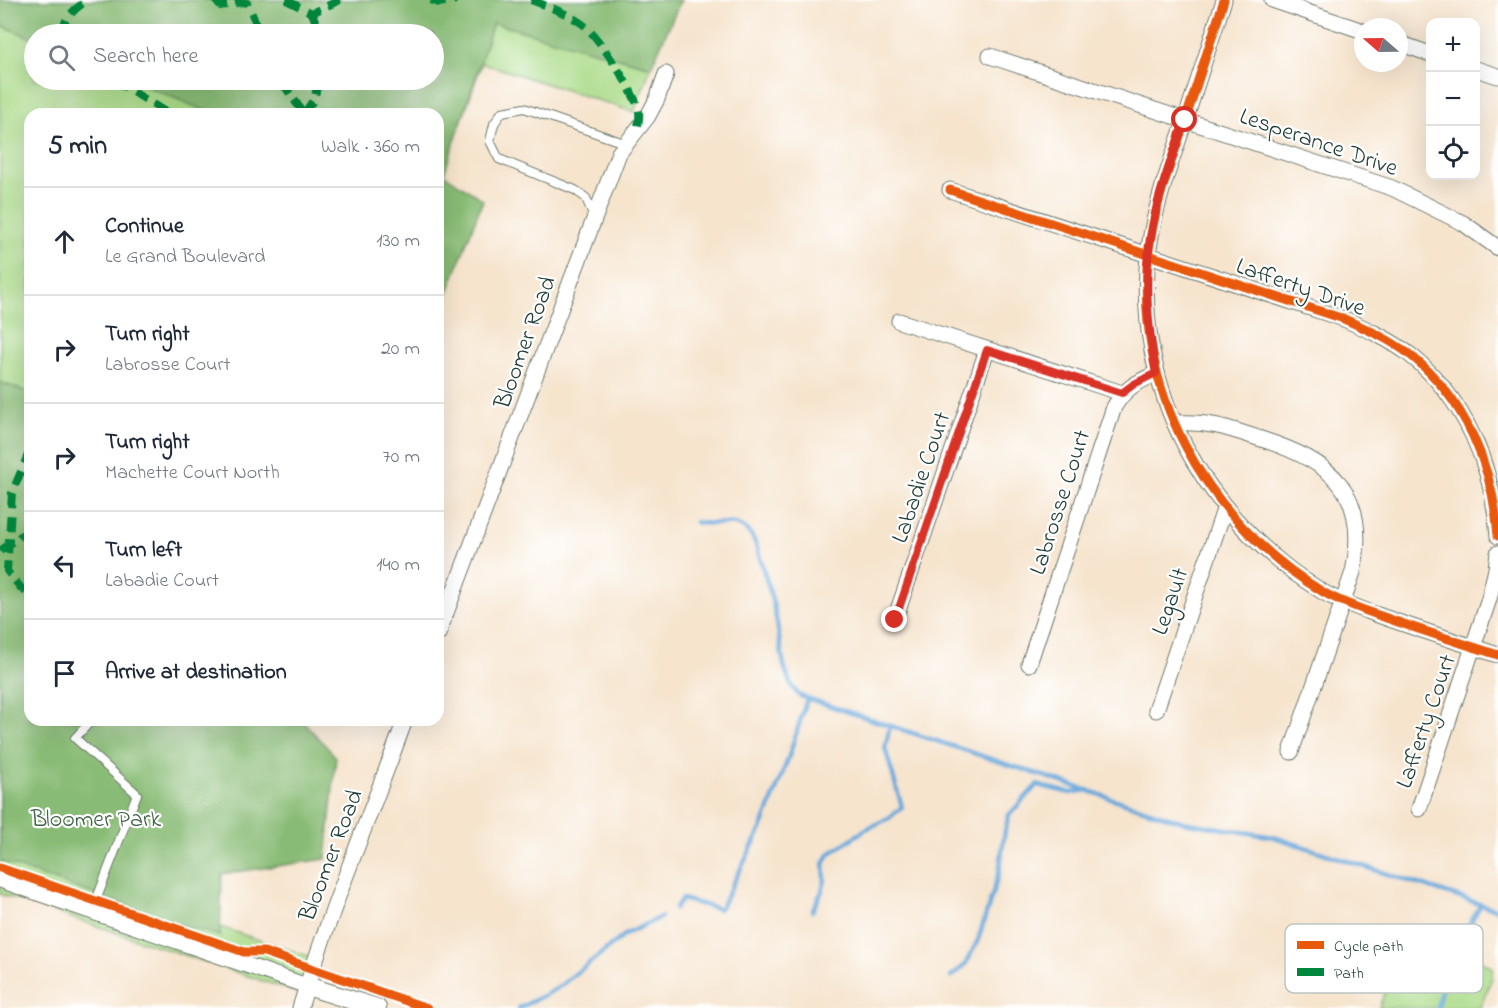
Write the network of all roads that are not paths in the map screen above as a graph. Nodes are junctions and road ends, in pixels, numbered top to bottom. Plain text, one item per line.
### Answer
1 (1224, 0) edge
2 (1272, 0) edge
3 (1354, 28) edge
4 (1408, 46) edge
5 (1426, 52) edge
6 (990, 56) dead end
7 (1480, 70) edge
8 (666, 74) dead end
9 (1498, 76) edge
10 (1185, 120) junction
11 (624, 144) junction
12 (950, 190) dead end
13 (594, 218) junction
14 (1498, 248) edge
15 (1149, 256) junction
16 (899, 321) dead end
17 (987, 350) junction
18 (1156, 373) junction
19 (1122, 393) junction
20 (1175, 423) junction
21 (1225, 507) junction
22 (1498, 536) edge
23 (1498, 553) edge
24 (1342, 600) junction
25 (444, 618) edge
26 (895, 620) dead end
27 (1473, 647) junction
28 (1498, 655) edge
29 (1029, 664) dead end
30 (1156, 710) dead end
31 (86, 726) edge
32 (403, 726) edge
33 (1291, 752) dead end
34 (1419, 809) dead end
35 (0, 880) edge
36 (92, 910) junction
37 (307, 986) junction
38 (300, 1008) edge
39 (377, 1008) edge

1 - 10 street
2 - 3 street
4 - 5 street
6 - 10 street, Lesperance Drive
7 - 9 street
8 - 11 street, Bloomer Road
10 - 14 street, Lesperance Drive
10 - 15 street
11 - 13 street, Bloomer Road
11 - 13 lane
12 - 15 street, Lafferty Drive
13 - 25 street, Bloomer Road
15 - 18 street
15 - 22 street, Lafferty Drive
16 - 17 street
17 - 19 street
17 - 26 street, Labadie Court
18 - 19 street
18 - 20 street
19 - 29 street, Labrosse Court
20 - 21 street
20 - 24 street
21 - 24 street
21 - 30 street, Legault
23 - 27 street
24 - 27 street
24 - 33 street
27 - 28 street
27 - 34 street, Lafferty Court
31 - 36 lane
32 - 37 street, Bloomer Road
35 - 36 street
36 - 37 street
37 - 38 street, Bloomer Road
37 - 39 street

